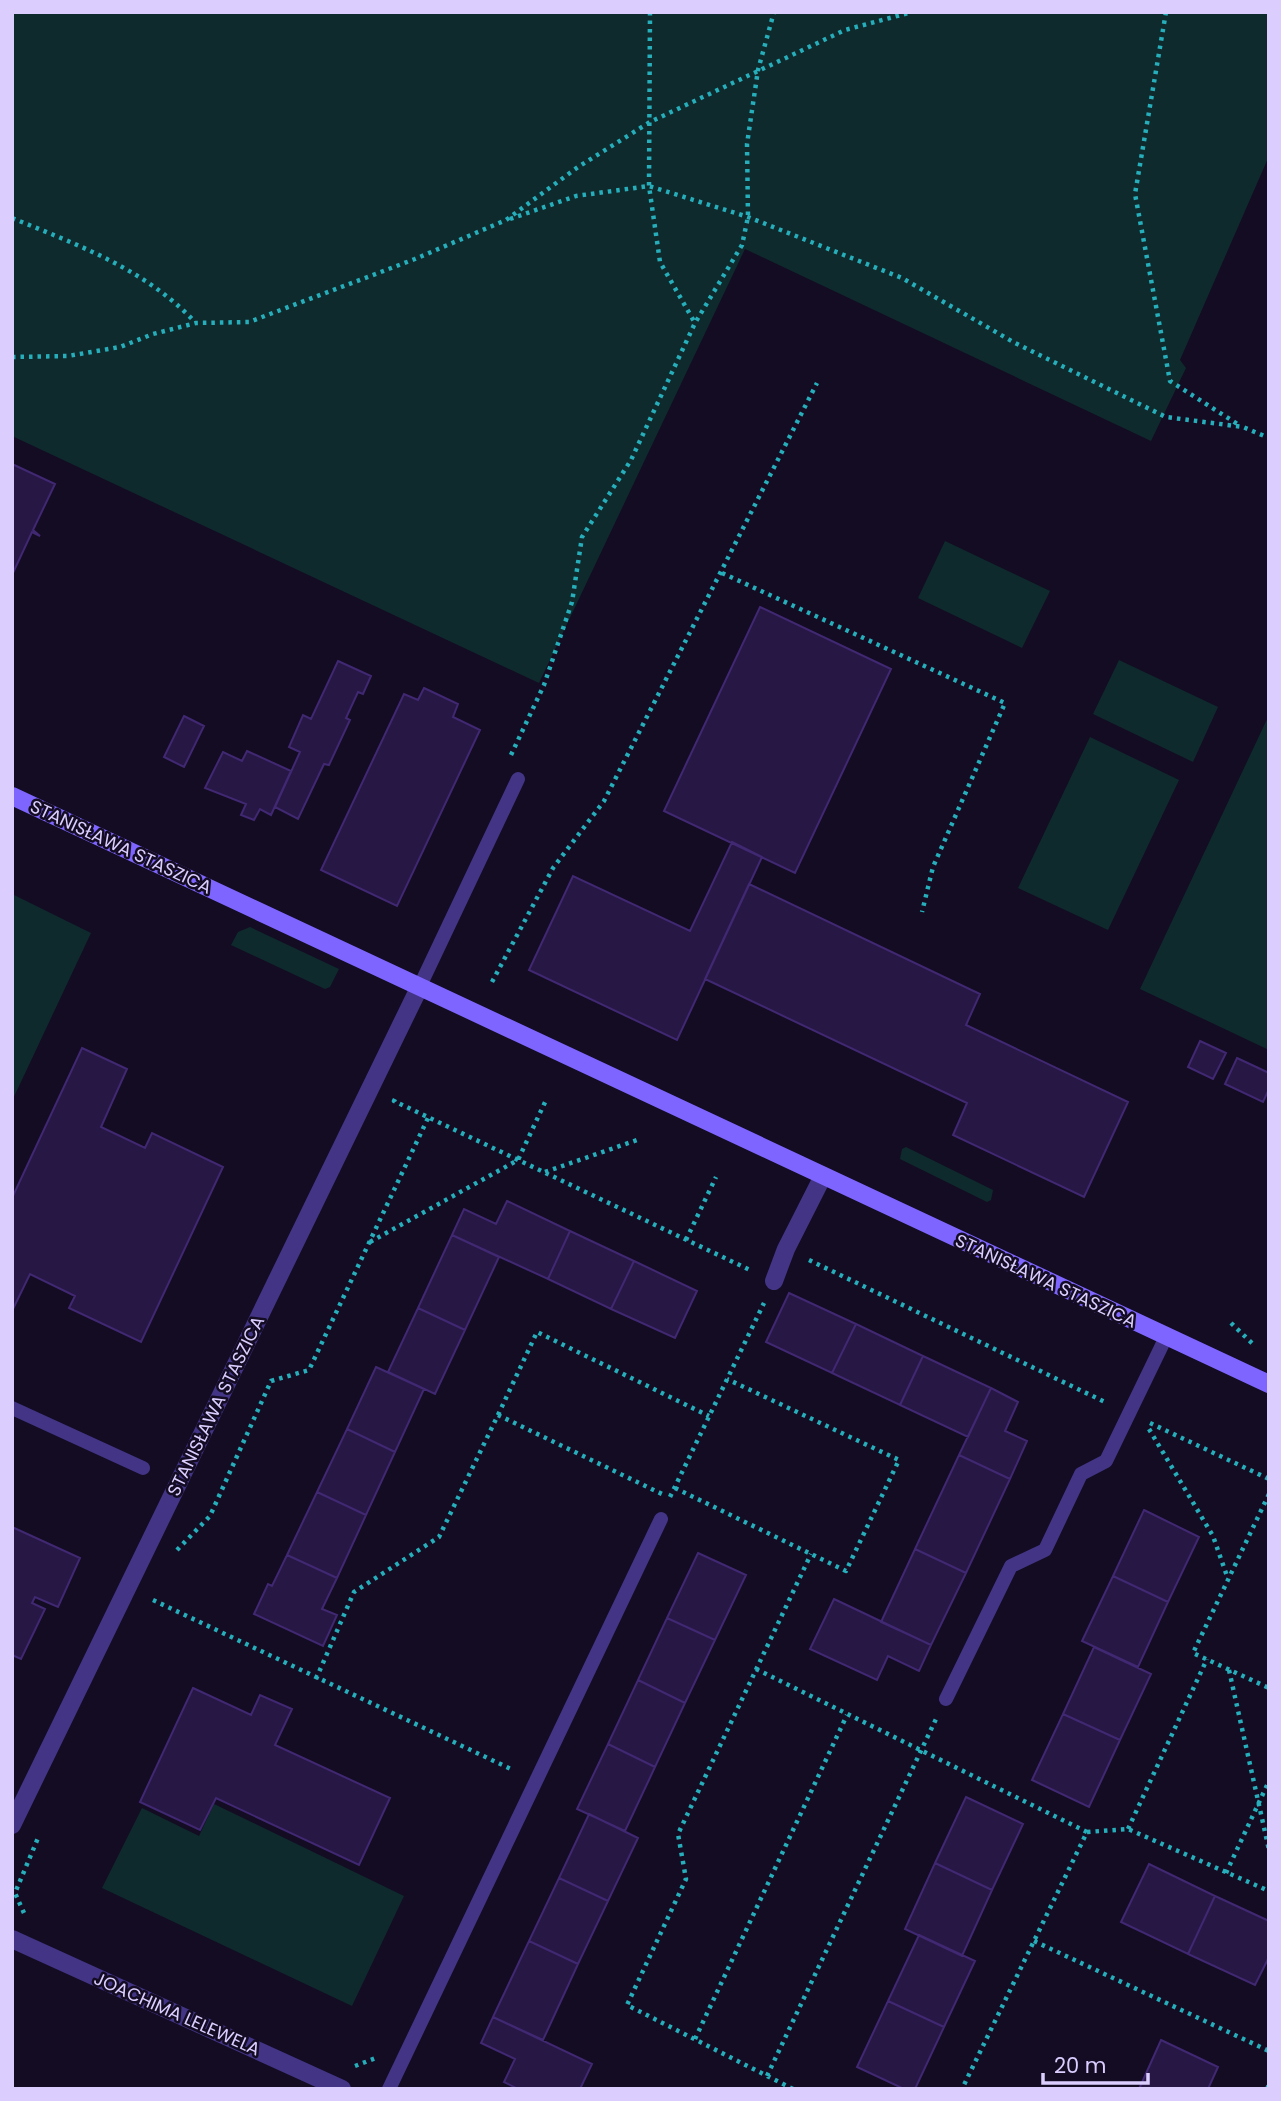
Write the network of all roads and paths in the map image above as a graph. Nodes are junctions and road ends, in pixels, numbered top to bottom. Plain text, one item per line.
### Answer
1 (650, 12) edge
2 (774, 12) edge
3 (912, 12) edge
4 (1166, 12) edge
5 (758, 70) junction
6 (650, 122) junction
7 (649, 186) junction
8 (748, 217) junction
9 (12, 218) edge
10 (506, 220) junction
11 (196, 323) junction
12 (695, 323) junction
13 (12, 357) edge
14 (817, 383) dead end
15 (1243, 427) junction
16 (1269, 438) edge
17 (722, 573) junction
18 (515, 785) joint
19 (12, 796) edge
20 (922, 912) dead end
21 (492, 982) dead end
22 (419, 988) junction
23 (547, 1098) dead end
24 (394, 1101) dead end
25 (428, 1118) junction
26 (637, 1140) dead end
27 (517, 1160) junction
28 (544, 1172) junction
29 (823, 1176) junction
30 (716, 1177) dead end
31 (686, 1240) junction
32 (369, 1242) junction
33 (786, 1249) junction
34 (774, 1281) junction
35 (1231, 1323) dead end
36 (1166, 1337) junction
37 (1260, 1350) dead end
38 (727, 1379) junction
39 (1269, 1384) edge
40 (12, 1408) edge
41 (1129, 1413) junction
42 (498, 1415) junction
43 (709, 1416) junction
44 (142, 1468) dead end
45 (1269, 1479) edge
46 (675, 1488) junction
47 (1269, 1494) edge
48 (670, 1498) junction
49 (677, 1501) dead end
50 (661, 1519) dead end
51 (176, 1552) dead end
52 (810, 1554) junction
53 (1228, 1580) junction
54 (159, 1588) dead end
55 (153, 1600) junction
56 (147, 1612) dead end
57 (1207, 1660) junction
58 (756, 1670) junction
59 (1229, 1670) junction
60 (316, 1679) junction
61 (1269, 1688) edge
62 (946, 1699) joint
63 (847, 1715) junction
64 (921, 1751) junction
65 (1269, 1781) edge
66 (508, 1783) dead end
67 (1258, 1804) junction
68 (12, 1825) edge
69 (1128, 1829) junction
70 (1087, 1832) junction
71 (40, 1834) dead end
72 (1269, 1850) edge
73 (1226, 1873) junction
74 (1269, 1891) edge
75 (30, 1920) dead end
76 (12, 1939) edge
77 (1034, 1941) junction
78 (695, 2039) junction
79 (1269, 2051) edge
80 (378, 2055) dead end
81 (350, 2067) dead end
82 (767, 2076) junction
83 (342, 2089) edge
84 (389, 2089) edge
85 (793, 2089) edge
86 (962, 2089) edge

1 - 6 path
2 - 5 path
3 - 5 path
4 - 15 path
5 - 6 path
5 - 8 path
6 - 7 path
6 - 10 path
7 - 8 path
7 - 10 path
7 - 12 path
8 - 12 path
8 - 15 path
9 - 11 path
10 - 11 path
11 - 13 path
12 - 18 path
14 - 17 path
15 - 16 path
17 - 20 path
17 - 21 path
18 - 22 lane
19 - 22 street, STANISŁAWA STASZICA
22 - 29 street, STANISŁAWA STASZICA
22 - 68 street, STANISŁAWA STASZICA
23 - 27 path
24 - 25 path
25 - 27 path
25 - 32 path
26 - 28 path
27 - 28 path
27 - 32 path
28 - 31 path
29 - 33 street
29 - 36 street, STANISŁAWA STASZICA
30 - 31 path
31 - 34 path
32 - 51 path
33 - 34 street
33 - 41 path
34 - 38 path
35 - 37 path
36 - 39 street, STANISŁAWA STASZICA
36 - 41 lane
38 - 43 path
38 - 52 path
40 - 44 lane
41 - 62 lane
42 - 43 path
42 - 48 path
42 - 60 path
43 - 46 path
45 - 53 path
46 - 48 path
46 - 52 path
47 - 53 path
48 - 49 path
50 - 84 lane
52 - 58 path
53 - 57 path
54 - 55 path
55 - 56 path
55 - 60 path
57 - 59 path
57 - 69 path
58 - 63 path
58 - 78 path
59 - 61 path
59 - 67 path
60 - 66 path
62 - 64 path
63 - 64 path
63 - 78 path
64 - 70 path
64 - 82 path
65 - 67 path
67 - 72 path
67 - 73 path
69 - 70 path
69 - 73 path
70 - 77 path
71 - 75 path
73 - 74 path
76 - 83 street, JOACHIMA LELEWELA
77 - 79 path
77 - 86 path
78 - 82 path
80 - 81 path
82 - 85 path

